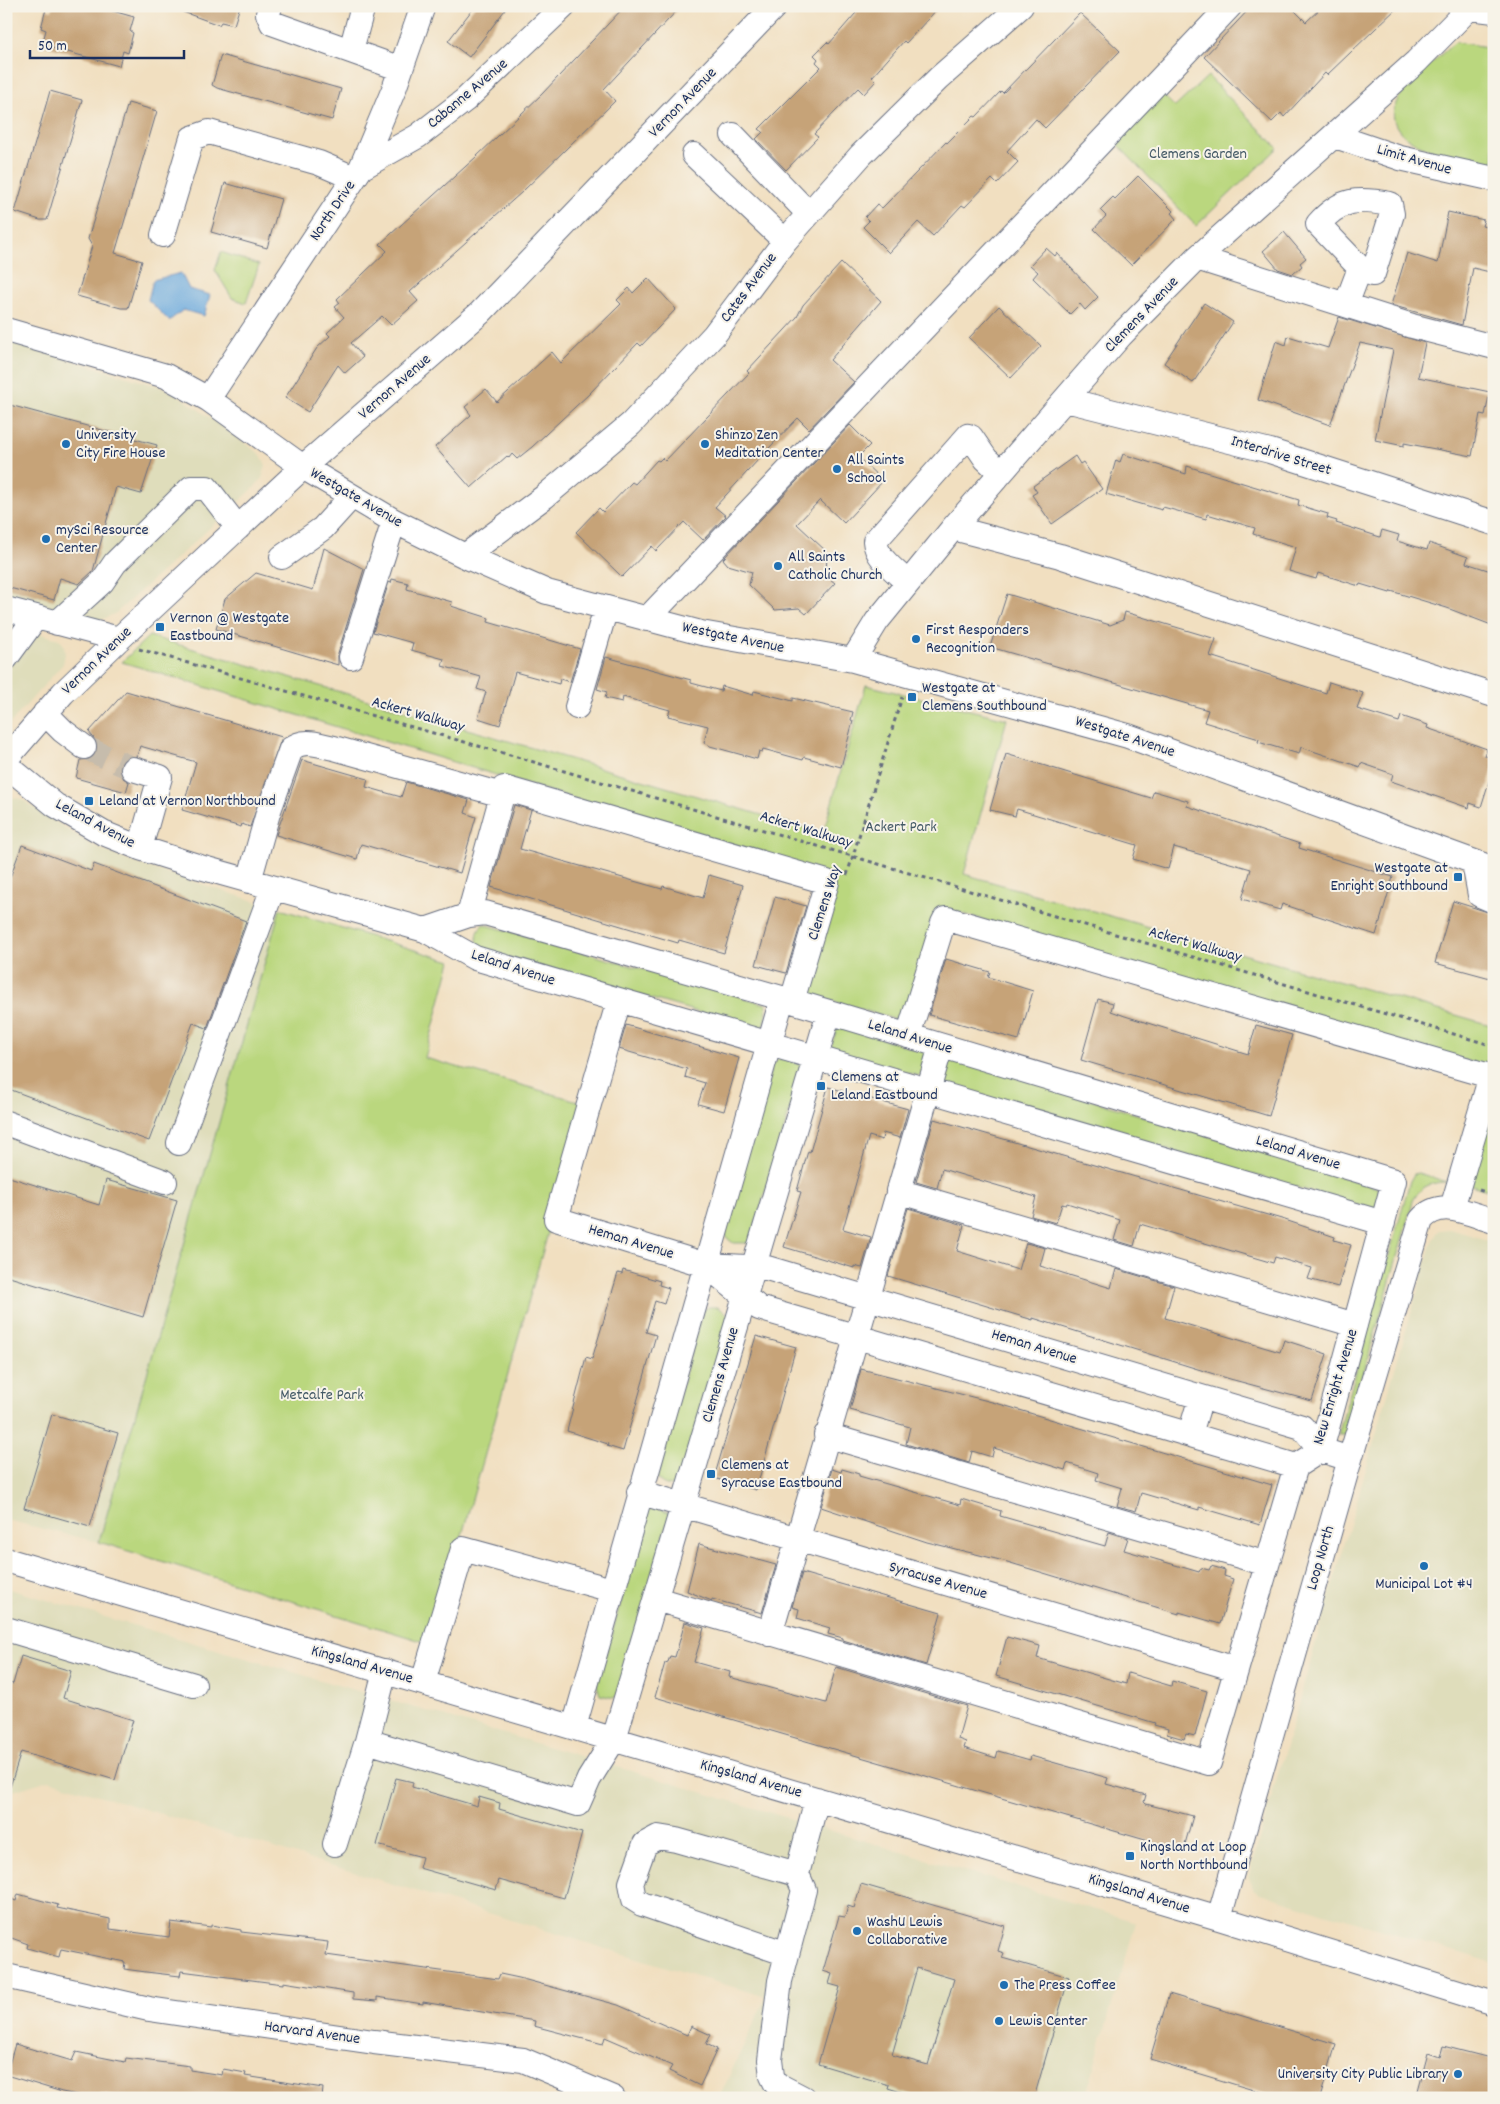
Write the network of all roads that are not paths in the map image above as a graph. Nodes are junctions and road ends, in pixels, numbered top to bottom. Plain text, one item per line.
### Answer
1 (270, 6) edge
2 (363, 6) edge
3 (423, 6) edge
4 (564, 6) edge
5 (775, 6) edge
6 (1021, 6) edge
7 (1230, 6) edge
8 (1471, 7) edge
9 (1494, 12) edge
10 (351, 50) junction
11 (401, 69) junction
12 (733, 135) dead end
13 (1335, 136) junction
14 (694, 155) dead end
15 (358, 173) junction
16 (1494, 179) edge
17 (809, 214) junction
18 (163, 235) dead end
19 (786, 241) junction
20 (1197, 258) junction
21 (1360, 268) dead end
22 (1346, 305) junction
23 (6, 330) edge
24 (1494, 347) edge
25 (208, 399) junction
26 (1066, 400) junction
27 (303, 468) junction
28 (1001, 473) junction
29 (352, 496) junction
30 (394, 520) junction
31 (1494, 522) edge
32 (238, 528) junction
33 (953, 528) junction
34 (465, 556) junction
35 (282, 557) dead end
36 (908, 582) junction
37 (606, 608) junction
38 (6, 609) edge
39 (647, 619) junction
40 (47, 620) junction
41 (129, 644) junction
42 (351, 657) dead end
43 (6, 658) edge
44 (853, 660) junction
45 (1494, 695) edge
46 (577, 707) dead end
47 (45, 713) junction
48 (84, 747) tunnel mouth
49 (6, 759) edge
50 (6, 765) edge
51 (133, 768) tunnel mouth
52 (502, 795) junction
53 (140, 848) junction
54 (1484, 866) edge
55 (249, 881) junction
56 (273, 888) junction
57 (1494, 901) edge
58 (469, 915) junction
59 (425, 930) junction
60 (619, 1000) junction
61 (787, 1000) junction
62 (829, 1012) junction
63 (908, 1036) junction
64 (769, 1043) junction
65 (941, 1046) junction
66 (815, 1057) junction
67 (927, 1090) junction
68 (6, 1123) edge
69 (180, 1143) dead end
70 (1394, 1181) joint
71 (165, 1182) dead end
72 (898, 1191) junction
73 (1445, 1208) junction
74 (1494, 1221) edge
75 (1383, 1223) junction
76 (706, 1264) junction
77 (752, 1267) junction
78 (744, 1296) junction
79 (866, 1298) junction
80 (1355, 1325) junction
81 (855, 1336) junction
82 (1201, 1397) junction
83 (1190, 1434) junction
84 (826, 1435) junction
85 (1321, 1450) junction
86 (1350, 1459) junction
87 (1296, 1466) junction
88 (639, 1492) junction
89 (684, 1505) junction
90 (796, 1539) junction
91 (6, 1560) edge
92 (1267, 1564) junction
93 (612, 1590) junction
94 (656, 1600) junction
95 (6, 1629) edge
96 (770, 1634) junction
97 (1236, 1669) junction
98 (385, 1671) junction
99 (423, 1682) junction
100 (194, 1685) dead end
101 (574, 1726) junction
102 (614, 1739) junction
103 (367, 1741) junction
104 (817, 1799) junction
105 (335, 1844) dead end
106 (797, 1874) junction
107 (1219, 1918) junction
108 (787, 1954) junction
109 (6, 1976) edge
110 (1494, 2003) edge
111 (613, 2098) edge
112 (803, 2098) edge

1 - 10 street
2 - 10 street
3 - 11 street, North Drive
4 - 15 street, Cabanne Avenue
5 - 27 street, Vernon Avenue
6 - 17 street, Cates Avenue
7 - 39 street
8 - 9 street
8 - 13 street, Clemens Avenue
10 - 11 street
11 - 15 street, North Drive
12 - 17 street
13 - 16 street, Limit Avenue
13 - 20 street, Clemens Avenue
14 - 19 street
15 - 18 street
15 - 25 street, North Drive
17 - 19 street, Cates Avenue
19 - 34 street, Cates Avenue
20 - 22 street
20 - 26 street, Clemens Avenue
21 - 22 street
22 - 24 street
23 - 25 street, Westgate Avenue
25 - 27 street, Westgate Avenue
26 - 28 street, Clemens Avenue
26 - 31 street, Interdrive Street
27 - 29 street, Westgate Avenue
27 - 32 street, Vernon Avenue
28 - 33 street, Clemens Avenue
28 - 36 street
29 - 30 street, Westgate Avenue
29 - 35 street
30 - 34 street, Westgate Avenue
30 - 42 street
32 - 40 street
32 - 41 street, Vernon Avenue
33 - 36 street, Clemens Avenue
33 - 45 street
34 - 37 street, Westgate Avenue
36 - 44 street, Clemens Avenue
37 - 39 street, Westgate Avenue
37 - 46 street
38 - 40 street
39 - 44 street, Westgate Avenue
40 - 41 street
40 - 43 street
41 - 47 street, Vernon Avenue
44 - 54 street, Westgate Avenue
47 - 48 street
47 - 49 street, Vernon Avenue
50 - 53 street, Leland Avenue
51 - 53 street
52 - 55 street
52 - 58 street
52 - 61 street
53 - 55 street, Leland Avenue
54 - 57 street
55 - 56 street, Leland Avenue
56 - 59 street, Leland Avenue
56 - 69 street
58 - 59 street, Leland Avenue
58 - 61 street, Leland Avenue
59 - 60 street, Leland Avenue
60 - 64 street, Leland Avenue
60 - 76 street, Heman Avenue
61 - 62 street, Leland Avenue
61 - 64 street
62 - 63 street, Leland Avenue
62 - 66 street, Clemens Avenue
63 - 65 street, Leland Avenue
63 - 73 street
64 - 66 street, Leland Avenue
64 - 76 street
65 - 67 street
65 - 70 street, Leland Avenue
66 - 67 street, Leland Avenue
66 - 77 street, Clemens Avenue
67 - 72 street
67 - 75 street, Leland Avenue
68 - 71 street
70 - 75 street, New Enright Avenue
72 - 79 street
72 - 80 street
73 - 74 street
73 - 86 street, Loop North
75 - 80 street, New Enright Avenue
76 - 77 street, Heman Avenue
76 - 78 street, Heman Avenue
76 - 88 street
77 - 78 street, Clemens Avenue
77 - 79 street, Heman Avenue
78 - 81 street, Heman Avenue
78 - 89 street, Clemens Avenue
79 - 81 street
79 - 82 street, Heman Avenue
80 - 85 street, New Enright Avenue
81 - 83 street, Heman Avenue
81 - 84 street
82 - 83 street
82 - 85 street, Heman Avenue
83 - 87 street, Heman Avenue
84 - 90 street
84 - 92 street
85 - 86 street
85 - 87 street, New Enright Avenue
86 - 107 street, Loop North
87 - 92 street
88 - 89 street, Syracuse Avenue
88 - 93 street
89 - 90 street, Syracuse Avenue
89 - 94 street, Clemens Avenue
90 - 96 street
90 - 97 street, Syracuse Avenue
91 - 98 street, Kingsland Avenue
92 - 97 street
93 - 99 street
93 - 101 street
94 - 96 street
94 - 102 street, Clemens Avenue
95 - 100 street
96 - 97 street
98 - 99 street, Kingsland Avenue
98 - 103 street
99 - 101 street, Kingsland Avenue
101 - 102 street, Kingsland Avenue
102 - 103 street, Clemens Avenue
102 - 104 street, Kingsland Avenue
103 - 105 street
104 - 106 street
104 - 107 street, Kingsland Avenue
106 - 108 street
106 - 108 street
107 - 110 street, Kingsland Avenue
108 - 112 street
109 - 111 street, Harvard Avenue

